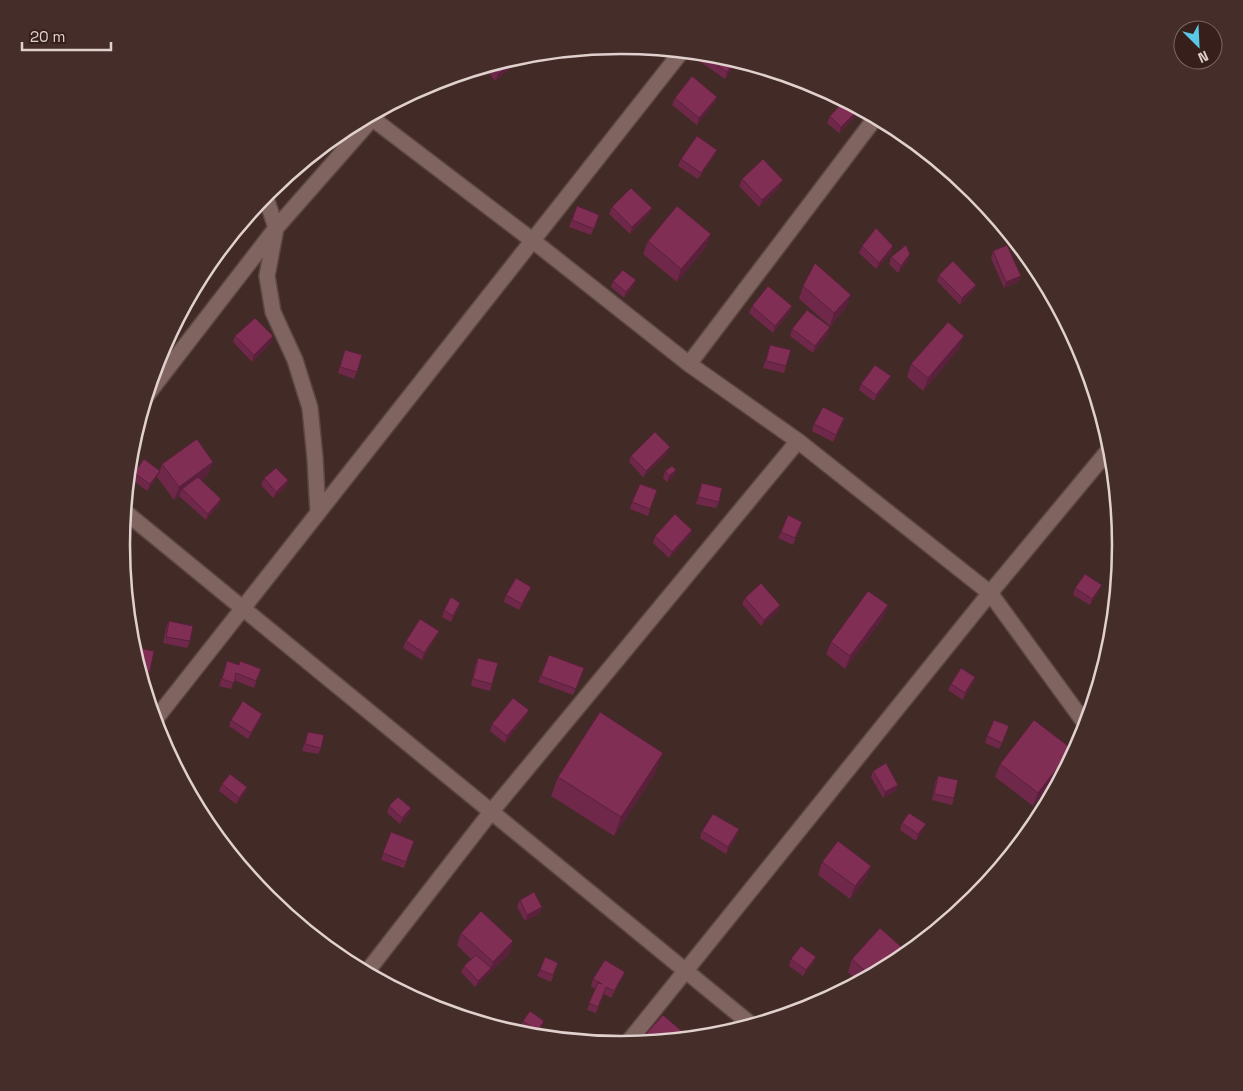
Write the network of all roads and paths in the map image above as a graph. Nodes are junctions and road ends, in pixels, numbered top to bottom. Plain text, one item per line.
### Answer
1 (677, 57) edge
2 (378, 119) edge
3 (872, 123) edge
4 (361, 129) edge
5 (268, 204) edge
6 (276, 228) junction
7 (532, 240) junction
8 (689, 364) junction
9 (159, 380) edge
10 (798, 441) junction
11 (1105, 455) edge
12 (318, 513) junction
13 (131, 517) edge
14 (990, 593) junction
15 (244, 608) junction
16 (160, 714) edge
17 (1082, 719) edge
18 (491, 812) junction
19 (371, 968) edge
20 (686, 970) junction
21 (747, 1021) edge
22 (632, 1037) edge

1 - 7 street
2 - 7 street
3 - 8 street
4 - 6 street
5 - 6 street
6 - 9 street
6 - 12 street
7 - 8 street
7 - 12 street
8 - 10 street
10 - 14 street
10 - 18 street
11 - 14 street
12 - 15 street
13 - 15 street
14 - 17 street
14 - 20 street
15 - 16 street
15 - 18 street
18 - 19 street
18 - 20 street
20 - 21 street
20 - 22 street

